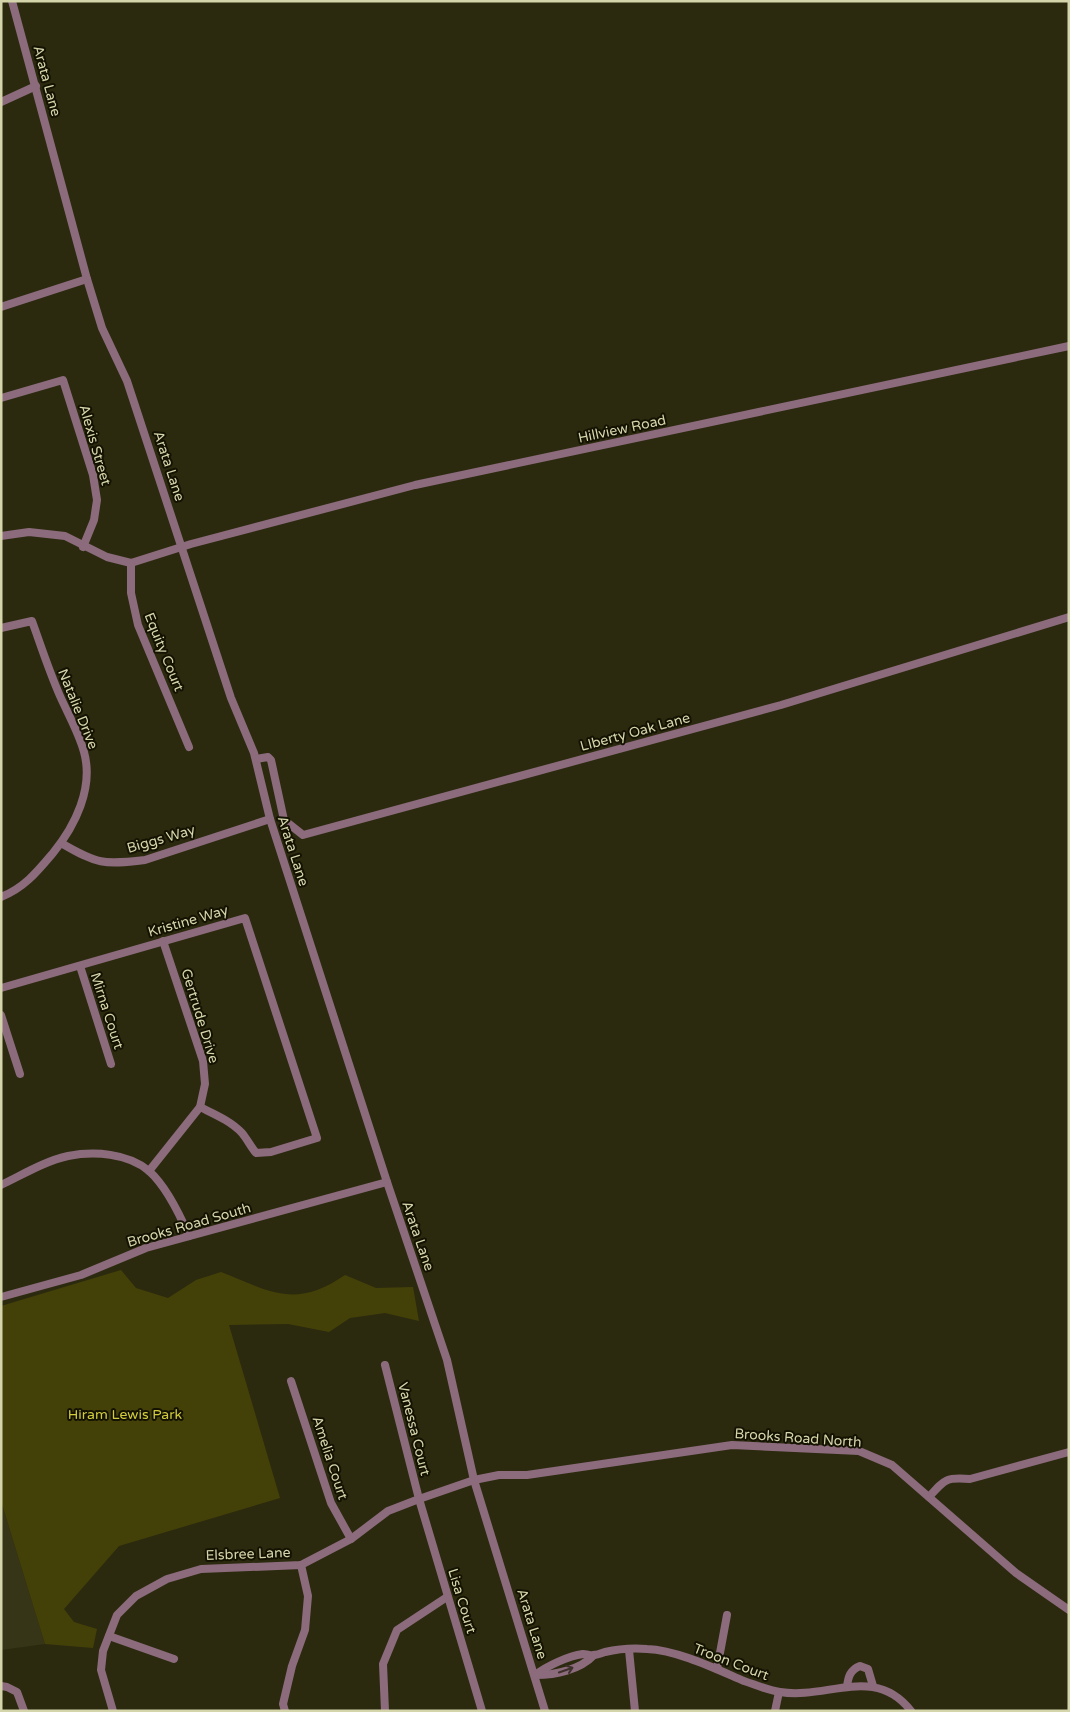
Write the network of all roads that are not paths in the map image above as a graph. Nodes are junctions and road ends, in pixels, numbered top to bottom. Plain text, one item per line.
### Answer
1 (12, 1) edge
2 (36, 86) junction
3 (1, 102) edge
4 (87, 279) junction
5 (2, 305) edge
6 (1069, 346) edge
7 (1, 398) edge
8 (1, 536) edge
9 (83, 547) junction
10 (182, 547) junction
11 (131, 563) junction
12 (1069, 617) edge
13 (1, 628) edge
14 (189, 747) dead end
15 (256, 759) junction
16 (270, 819) junction
17 (61, 843) junction
18 (1, 896) edge
19 (164, 941) junction
20 (80, 966) junction
21 (1, 988) edge
22 (1, 1015) edge
23 (111, 1064) dead end
24 (20, 1074) dead end
25 (200, 1107) junction
26 (149, 1171) junction
27 (387, 1182) junction
28 (1, 1185) edge
29 (189, 1236) junction
30 (1, 1297) edge
31 (385, 1366) dead end
32 (291, 1381) dead end
33 (1069, 1452) edge
34 (474, 1480) junction
35 (929, 1497) junction
36 (418, 1498) junction
37 (351, 1539) junction
38 (301, 1565) junction
39 (447, 1597) junction
40 (1069, 1610) edge
41 (727, 1615) dead end
42 (109, 1636) junction
43 (629, 1650) junction
44 (174, 1659) dead end
45 (717, 1669) junction
46 (535, 1675) junction
47 (1, 1686) edge
48 (873, 1686) junction
49 (847, 1687) junction
50 (779, 1692) junction
51 (24, 1711) edge
52 (113, 1711) edge
53 (285, 1711) edge
54 (385, 1711) edge
55 (482, 1711) edge
56 (545, 1711) edge
57 (635, 1711) edge
58 (775, 1711) edge
59 (911, 1711) edge

1 - 2 street, Arata Lane
2 - 3 street
2 - 4 street, Arata Lane
4 - 5 street
4 - 10 street, Arata Lane
6 - 10 street, Hillview Road
7 - 9 street, Alexis Street
8 - 9 street
9 - 11 street
10 - 11 street, Hillview Road
10 - 15 street, Arata Lane
11 - 14 street, Equity Court
12 - 15 street, LIberty Oak Lane
13 - 17 street, Natalie Drive
15 - 16 street, Arata Lane
16 - 17 street, Biggs Way
16 - 27 street, Arata Lane
17 - 18 street, Natalie Drive
19 - 20 street, Kristine Way
19 - 25 street, Gertrude Drive
19 - 25 street, Kristine Way
20 - 21 street, Kristine Way
20 - 23 street, Mirna Court
22 - 24 street
25 - 26 street, Gertrude Drive
26 - 28 street
26 - 29 street
27 - 29 street, Brooks Road South
27 - 34 street, Arata Lane
29 - 30 street, Brooks Road South
31 - 36 street, Vanessa Court
32 - 37 street, Amelia Court
33 - 35 street
34 - 35 street, Brooks Road North
34 - 36 street, Elsbree Lane
34 - 46 street, Arata Lane
35 - 40 street, Brooks Road North
36 - 37 street, Elsbree Lane
36 - 39 street, Lisa Court
37 - 38 street, Elsbree Lane
38 - 42 street, Elsbree Lane
38 - 53 street
39 - 54 street
39 - 55 street, Lisa Court
41 - 45 street
42 - 44 street
42 - 52 street, Elsbree Lane
43 - 45 street, Troon Court
43 - 46 street, Troon Court
43 - 57 street
45 - 50 street, Troon Court
46 - 56 street, Arata Lane
47 - 51 street
48 - 49 street, Troon Court
48 - 49 street
48 - 59 street, Troon Court
49 - 50 street, Troon Court
50 - 58 street

